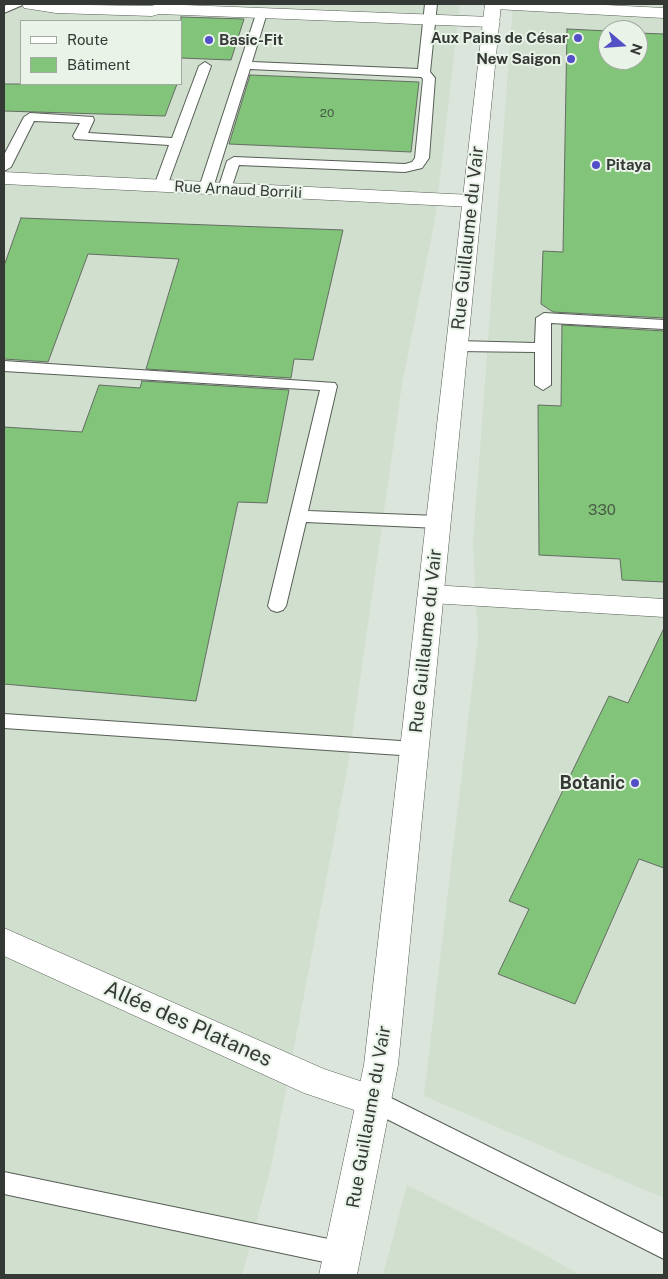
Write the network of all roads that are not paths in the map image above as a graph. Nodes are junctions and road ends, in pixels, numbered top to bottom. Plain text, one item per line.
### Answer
1 (19, 4) edge
2 (30, 4) edge
3 (159, 6) edge
4 (4, 10) edge
5 (493, 10) edge
6 (430, 12) edge
7 (261, 13) junction
8 (664, 13) edge
9 (246, 65) junction
10 (205, 66) dead end
11 (424, 73) junction
12 (178, 142) junction
13 (4, 167) edge
14 (4, 178) edge
15 (161, 186) junction
16 (216, 189) junction
17 (472, 201) junction
18 (664, 326) edge
19 (457, 346) junction
20 (543, 348) junction
21 (4, 366) edge
22 (543, 385) dead end
23 (298, 516) junction
24 (438, 522) junction
25 (431, 594) junction
26 (277, 606) dead end
27 (664, 608) edge
28 (4, 721) edge
29 (415, 749) junction
30 (4, 941) edge
31 (375, 1101) junction
32 (4, 1183) edge
33 (664, 1247) edge
34 (341, 1265) edge

1 - 4 lane
2 - 3 street
3 - 7 street
5 - 6 street
5 - 8 street
5 - 17 street, Rue Guillaume du Vair
6 - 7 street
6 - 11 lane
7 - 9 lane
9 - 11 lane
9 - 16 lane
10 - 12 lane
11 - 16 lane
12 - 13 lane
12 - 15 lane
14 - 15 street, Rue Arnaud Borrili
15 - 16 street, Rue Arnaud Borrili
16 - 17 street, Rue Arnaud Borrili
17 - 19 street, Rue Guillaume du Vair
18 - 20 lane
19 - 20 lane
19 - 24 street, Rue Guillaume du Vair
20 - 22 lane
21 - 23 lane
23 - 24 lane
23 - 26 lane
24 - 25 street, Rue Guillaume du Vair
25 - 27 street
25 - 29 street, Rue Guillaume du Vair
28 - 29 lane
29 - 31 street, Rue Guillaume du Vair
30 - 31 street, Allée des Platanes
31 - 33 lane
31 - 34 street, Rue Guillaume du Vair
32 - 34 lane

